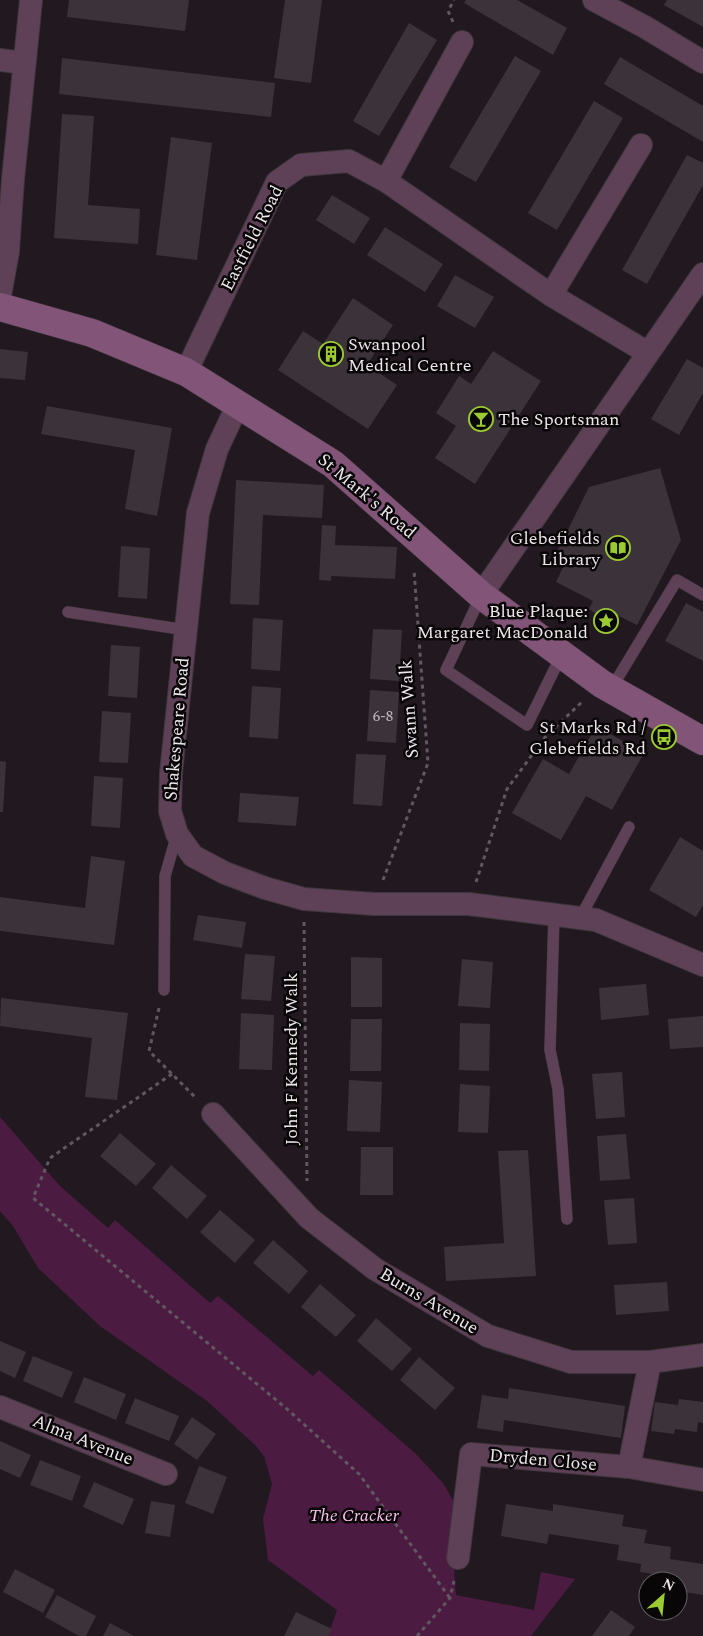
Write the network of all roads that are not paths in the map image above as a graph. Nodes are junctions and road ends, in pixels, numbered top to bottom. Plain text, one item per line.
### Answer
1 (31, 0) edge
2 (594, 0) edge
3 (462, 42) dead end
4 (0, 60) edge
5 (703, 62) edge
6 (24, 63) junction
7 (642, 145) dead end
8 (6, 178) edge
9 (386, 181) junction
10 (702, 279) edge
11 (552, 294) junction
12 (0, 296) edge
13 (0, 307) edge
14 (648, 353) junction
15 (186, 372) junction
16 (238, 404) junction
17 (481, 595) junction
18 (703, 595) edge
19 (68, 612) dead end
20 (186, 630) junction
21 (562, 654) junction
22 (607, 686) junction
23 (703, 741) edge
24 (629, 827) dead end
25 (178, 834) junction
26 (554, 915) junction
27 (580, 918) junction
28 (703, 965) edge
29 (164, 990) road end
30 (213, 1114) road end
31 (568, 1219) dead end
32 (703, 1355) edge
33 (650, 1362) junction
34 (0, 1407) edge
35 (629, 1467) junction
36 (166, 1474) dead end
37 (703, 1480) edge
38 (458, 1558) road end

1 - 6 street
2 - 5 street
3 - 9 street
4 - 6 street
6 - 8 street
7 - 11 street
8 - 12 street
9 - 11 street, Eastfield Road
9 - 15 street, Eastfield Road
10 - 14 street
11 - 14 street, Eastfield Road
13 - 15 street, St Mark's Road
14 - 17 street
15 - 16 street, St Mark's Road
16 - 17 street, St Mark's Road
16 - 20 street, Shakespeare Road
17 - 21 street, St Mark's Road
17 - 21 lane
18 - 22 lane
19 - 20 lane
20 - 25 street, Shakespeare Road
21 - 22 street, St Mark's Road
22 - 23 street, St Mark's Road
24 - 27 lane
25 - 26 street, Shakespeare Road
25 - 29 lane
26 - 27 street, Shakespeare Road
26 - 31 lane
27 - 28 street, Shakespeare Road
30 - 33 street, Burns Avenue
32 - 33 street, Burns Avenue
33 - 35 street
34 - 36 street, Alma Avenue
35 - 37 street, Dryden Close
35 - 38 street, Dryden Close

